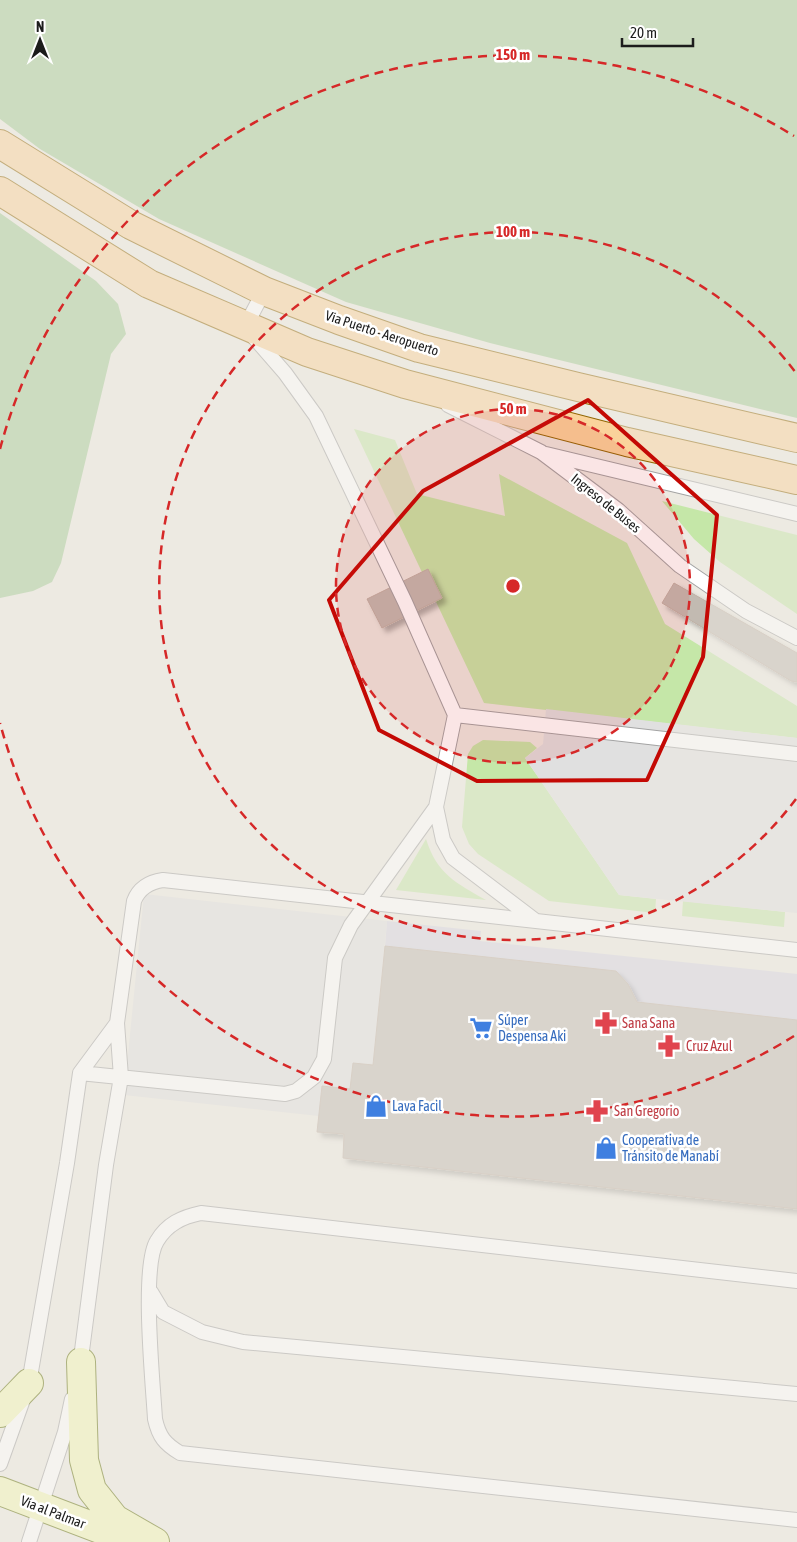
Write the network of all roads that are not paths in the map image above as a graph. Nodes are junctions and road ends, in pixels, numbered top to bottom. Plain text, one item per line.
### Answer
1 (0, 144) edge
2 (0, 191) edge
3 (264, 291) junction
4 (245, 327) junction
5 (405, 384) junction
6 (797, 438) edge
7 (541, 452) junction
8 (797, 480) edge
9 (797, 514) edge
10 (797, 638) edge
11 (455, 715) junction
12 (797, 754) edge
13 (436, 807) junction
14 (368, 903) junction
15 (536, 921) junction
16 (797, 950) edge
17 (117, 1023) junction
18 (80, 1073) junction
19 (120, 1077) junction
20 (797, 1280) edge
21 (149, 1289) junction
22 (81, 1362) junction
23 (29, 1383) junction
24 (797, 1394) edge
25 (0, 1413) edge
26 (0, 1464) edge
27 (0, 1491) edge
28 (40, 1508) junction
29 (797, 1520) edge
30 (29, 1542) edge
31 (134, 1542) edge
32 (155, 1542) edge

1 - 3 main road, Via Puerto - Aeropuerto
2 - 4 main road
3 - 4 lane
3 - 6 main road, Via Puerto - Aeropuerto
4 - 5 main road
4 - 11 lane
5 - 7 lane, Ingreso de Buses
5 - 8 main road
7 - 9 lane
7 - 10 lane, Ingreso de Buses
11 - 12 lane
11 - 13 lane
13 - 14 lane
13 - 15 lane
14 - 15 lane
14 - 17 lane
14 - 19 lane
15 - 16 lane
17 - 18 lane
17 - 19 lane
18 - 19 lane
18 - 23 lane
19 - 22 lane
20 - 21 lane
21 - 24 lane
21 - 29 lane
22 - 28 lane
22 - 32 main road
23 - 25 main road
23 - 26 lane
27 - 28 main road, Vía al Palmar
28 - 30 lane
28 - 31 main road, Vía al Palmar

